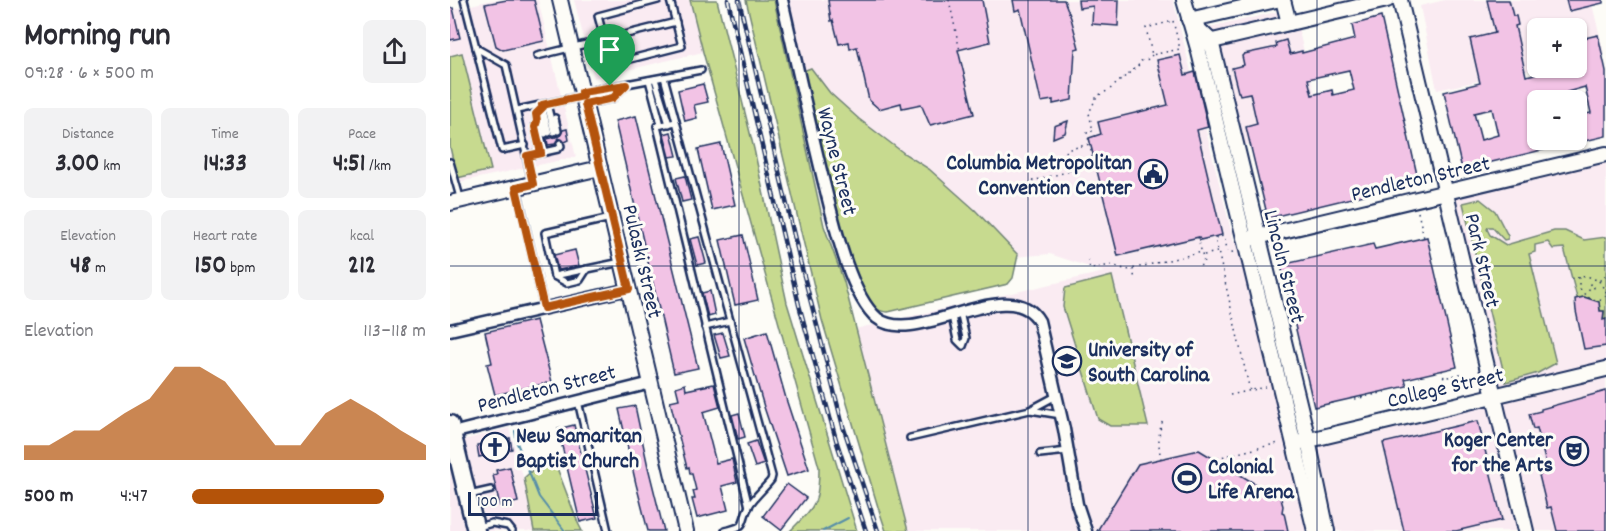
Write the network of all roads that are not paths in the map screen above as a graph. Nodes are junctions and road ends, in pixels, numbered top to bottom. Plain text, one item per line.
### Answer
1 (464, 0) edge
2 (560, 0) edge
3 (658, 0) edge
4 (670, 0) edge
5 (782, 0) edge
6 (1184, 0) edge
7 (1275, 0) edge
8 (1283, 0) edge
9 (1387, 0) edge
10 (1400, 0) edge
11 (1189, 20) junction
12 (676, 22) junction
13 (1289, 23) junction
14 (604, 40) junction
15 (1211, 41) junction
16 (1190, 46) junction
17 (476, 48) junction
18 (572, 48) junction
19 (537, 56) dead end
20 (701, 69) dead end
21 (664, 77) junction
22 (652, 79) junction
23 (626, 85) junction
24 (584, 97) junction
25 (543, 107) junction
26 (517, 110) junction
27 (676, 122) junction
28 (669, 124) junction
29 (662, 125) junction
30 (551, 133) dead end
31 (525, 145) junction
32 (1606, 154) edge
33 (527, 156) junction
34 (450, 162) edge
35 (600, 168) junction
36 (533, 184) junction
37 (516, 188) junction
38 (1446, 192) junction
39 (455, 202) edge
40 (612, 217) junction
41 (1251, 238) junction
42 (623, 262) junction
43 (629, 289) junction
44 (544, 308) junction
45 (956, 313) junction
46 (730, 321) junction
47 (705, 327) junction
48 (450, 330) edge
49 (1606, 369) edge
50 (651, 383) junction
51 (1056, 396) junction
52 (1495, 396) junction
53 (578, 401) junction
54 (1030, 410) junction
55 (1061, 415) junction
56 (451, 434) edge
57 (910, 438) dead end
58 (1308, 440) junction
59 (1286, 444) junction
60 (1068, 451) junction
61 (1040, 454) dead end
62 (491, 490) dead end
63 (467, 496) junction
64 (749, 507) junction
65 (475, 530) edge
66 (512, 531) edge
67 (608, 531) edge
68 (686, 531) edge
69 (725, 531) edge
70 (1086, 531) edge
71 (1315, 531) edge
72 (1327, 531) edge
73 (1526, 531) edge

1 - 17 lane
2 - 18 street, Pulaski Street
3 - 14 lane
4 - 12 lane
5 - 45 street, Wayne Street
6 - 11 street, Lincoln Street
7 - 11 street
8 - 13 street
9 - 13 street
10 - 38 street, Park Street
11 - 15 street
11 - 16 street, Lincoln Street
12 - 14 lane
12 - 14 lane
13 - 15 street
14 - 18 lane
15 - 16 street
15 - 41 street, Lincoln Street
16 - 41 street, Lincoln Street
17 - 26 lane
17 - 31 lane
18 - 19 lane
18 - 24 street, Pulaski Street
20 - 21 lane
21 - 22 lane
21 - 27 lane
22 - 23 lane
22 - 28 lane
22 - 29 lane
23 - 24 lane
23 - 24 lane
24 - 25 lane
24 - 35 street, Pulaski Street
25 - 26 lane
25 - 30 lane
25 - 33 lane
26 - 31 lane
27 - 28 lane
27 - 46 lane
28 - 29 lane
29 - 47 lane
31 - 33 lane
32 - 38 street, Pendleton Street
33 - 36 lane
34 - 39 lane
35 - 36 street
35 - 40 street, Pulaski Street
36 - 37 street
37 - 39 street
37 - 44 lane
38 - 41 street, Pendleton Street
38 - 52 street, Park Street
40 - 42 street, Pulaski Street
40 - 42 lane
41 - 58 street, Lincoln Street
41 - 59 street, Lincoln Street
42 - 43 street, Pulaski Street
43 - 44 street
43 - 50 street, Pulaski Street
44 - 48 street
45 - 45 lane
45 - 51 street
46 - 47 lane
46 - 64 lane
47 - 64 lane
49 - 52 street, College Street
50 - 53 street, Pendleton Street
50 - 68 street, Pulaski Street
51 - 54 lane
51 - 55 street
52 - 58 street, College Street
52 - 73 street, Park Street
53 - 56 street, Pendleton Street
53 - 67 lane
54 - 55 lane
54 - 57 lane
55 - 60 street
56 - 63 main road
58 - 59 street, College Street
58 - 72 street, Lincoln Street
59 - 71 street, Lincoln Street
60 - 61 lane
60 - 70 street
62 - 63 lane
63 - 65 main road
64 - 69 lane
65 - 66 lane

